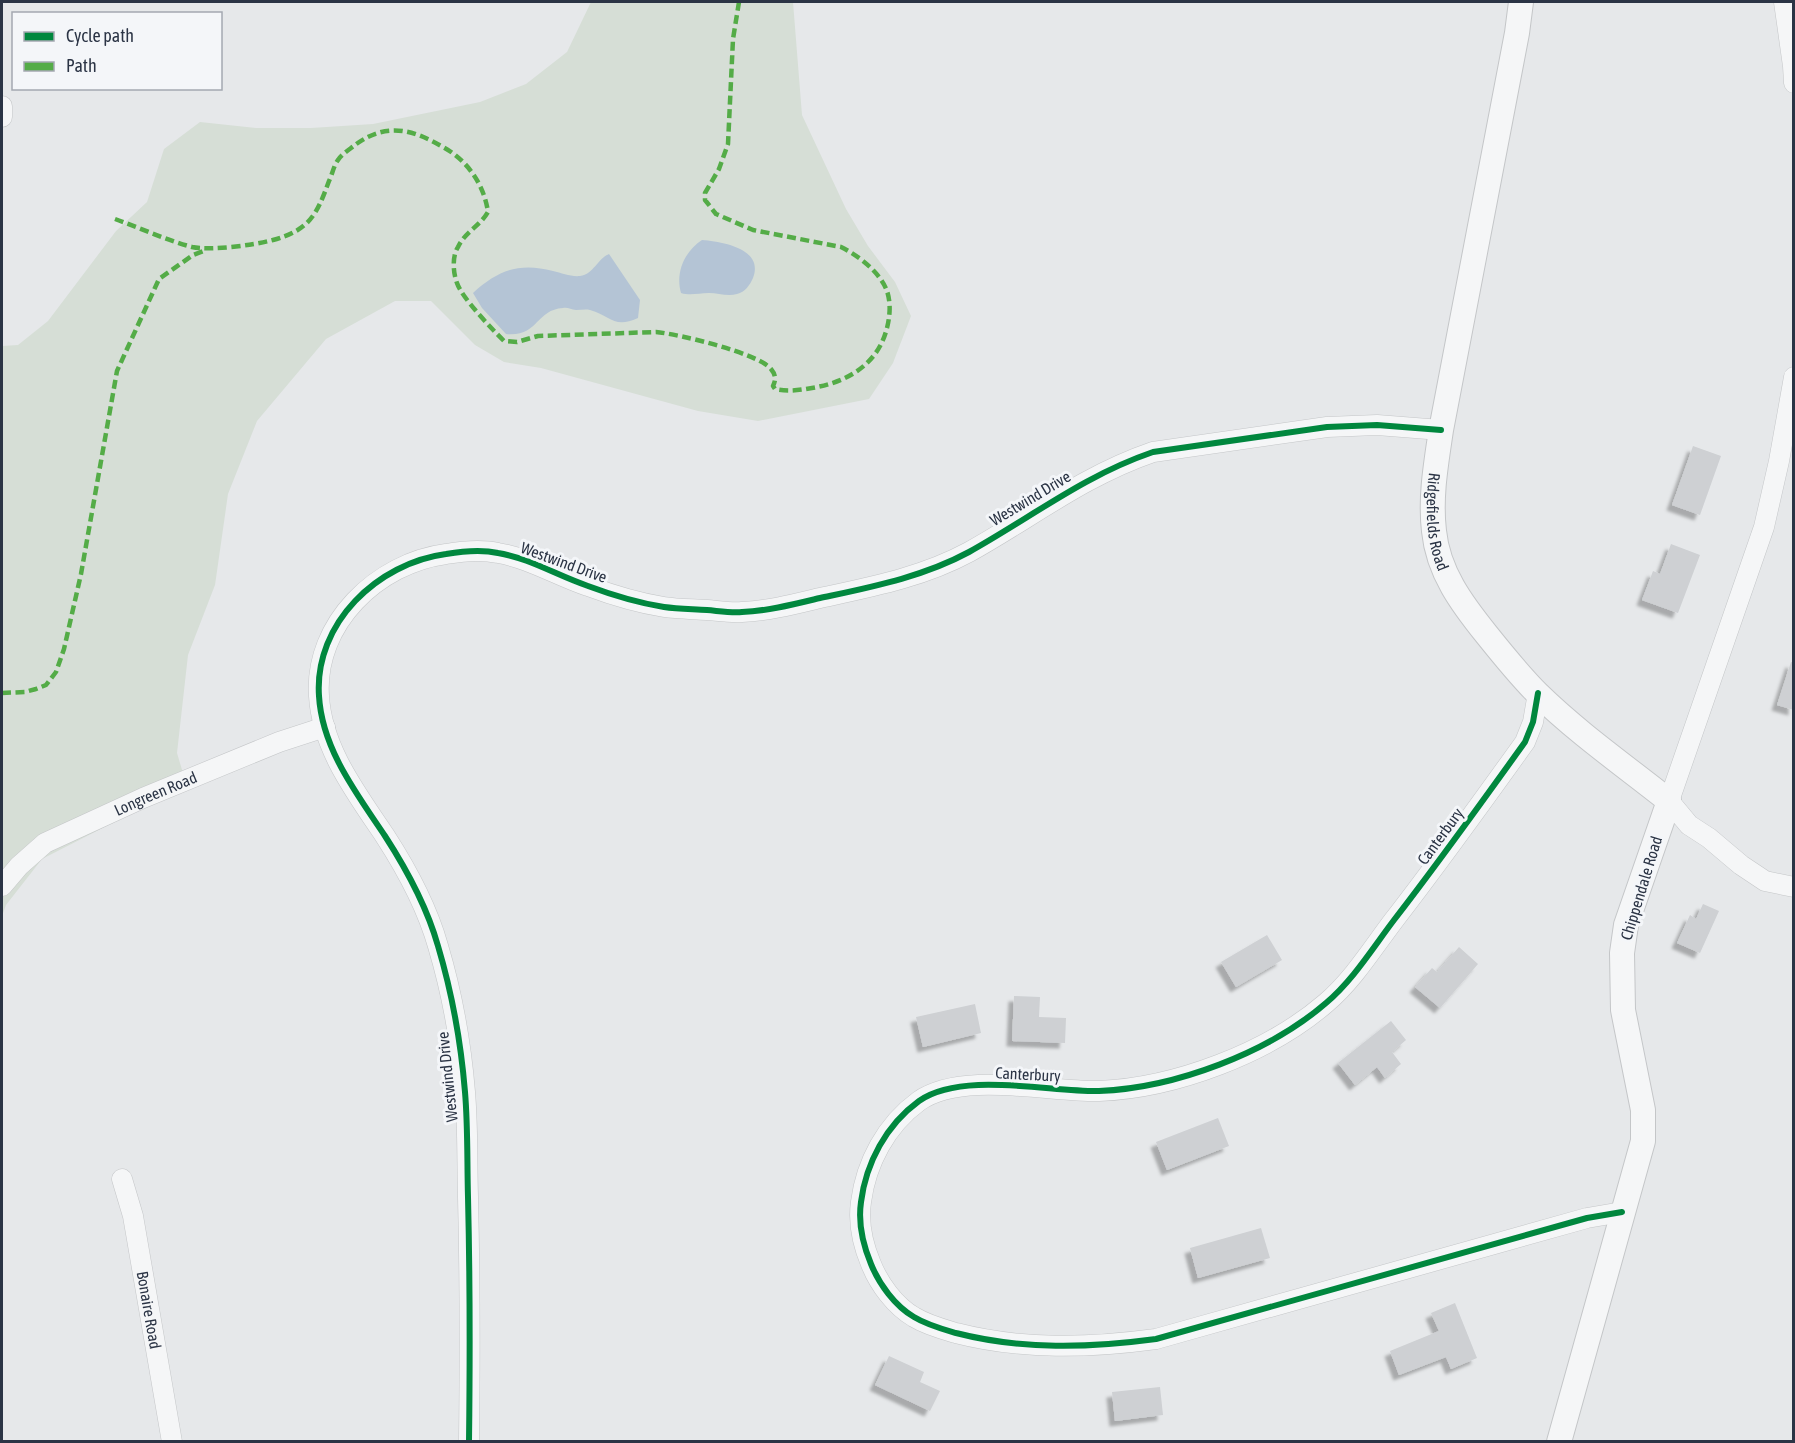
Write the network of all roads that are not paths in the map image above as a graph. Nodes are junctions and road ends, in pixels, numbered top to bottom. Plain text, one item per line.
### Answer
1 (1521, 2) edge
2 (1784, 2) edge
3 (1793, 66) edge
4 (1794, 83) edge
5 (2, 106) edge
6 (2, 117) edge
7 (1794, 377) edge
8 (1441, 430) junction
9 (1538, 693) junction
10 (325, 727) junction
11 (1669, 801) junction
12 (2, 886) edge
13 (1794, 887) edge
14 (122, 1179) dead end
15 (1623, 1212) junction
16 (172, 1442) edge
17 (469, 1442) edge
18 (1559, 1442) edge

1 - 8 street, Ridgefields Road
2 - 3 street
3 - 4 street
5 - 6 street
7 - 11 street, Chippendale Road
8 - 9 street, Ridgefields Road
8 - 10 street, Westwind Drive
9 - 11 street, Ridgefields Road
9 - 15 street, Canterbury
10 - 12 street, Longreen Road
10 - 17 street, Westwind Drive
11 - 13 street, Ridgefields Road
11 - 15 street, Chippendale Road
14 - 16 street, Bonaire Road
15 - 18 street, Chippendale Road

